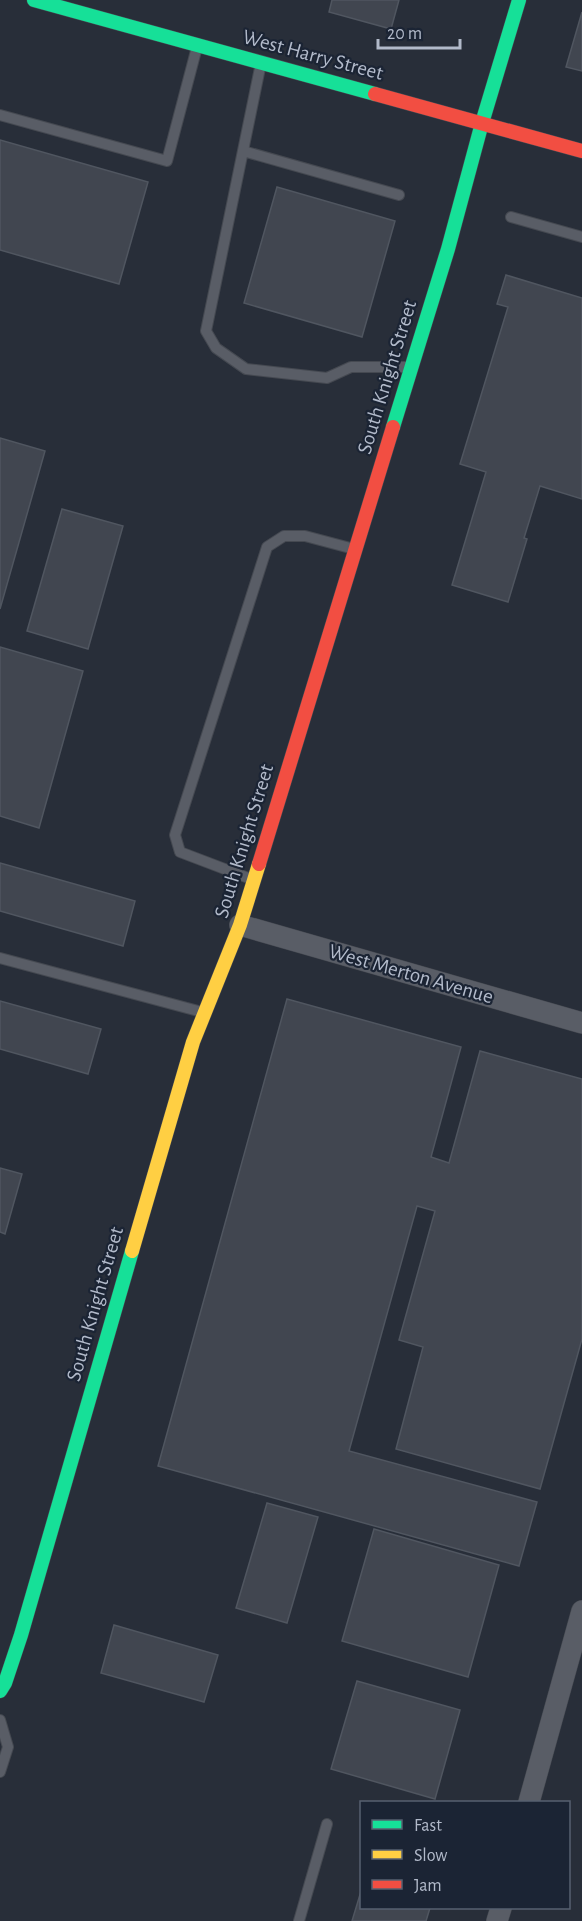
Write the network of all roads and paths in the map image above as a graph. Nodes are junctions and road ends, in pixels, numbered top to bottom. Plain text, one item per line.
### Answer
1 (34, 0) edge
2 (519, 0) edge
3 (198, 45) junction
4 (261, 63) junction
5 (0, 115) edge
6 (482, 123) junction
7 (243, 151) junction
8 (582, 151) edge
9 (399, 195) dead end
10 (511, 217) dead end
11 (582, 237) edge
12 (412, 367) junction
13 (356, 549) junction
14 (254, 880) junction
15 (240, 925) junction
16 (0, 958) edge
17 (205, 1013) junction
18 (582, 1023) edge
19 (582, 1611) edge
20 (0, 1691) edge
21 (0, 1720) edge
22 (0, 1772) edge
23 (531, 1801) edge
24 (327, 1824) dead end
25 (299, 1921) edge

1 - 3 street, West Harry Street
2 - 6 street, South Knight Street
3 - 4 street, West Harry Street
3 - 5 lane
4 - 6 street, West Harry Street
4 - 7 lane
6 - 8 street, West Harry Street
6 - 12 street, South Knight Street
7 - 9 lane
7 - 12 lane
10 - 11 lane
12 - 13 street, South Knight Street
13 - 14 street, South Knight Street
13 - 14 lane
14 - 15 street, South Knight Street
15 - 17 street, South Knight Street
15 - 18 street, West Merton Avenue
16 - 17 lane
17 - 20 street, South Knight Street
19 - 23 street
21 - 22 lane
24 - 25 lane

